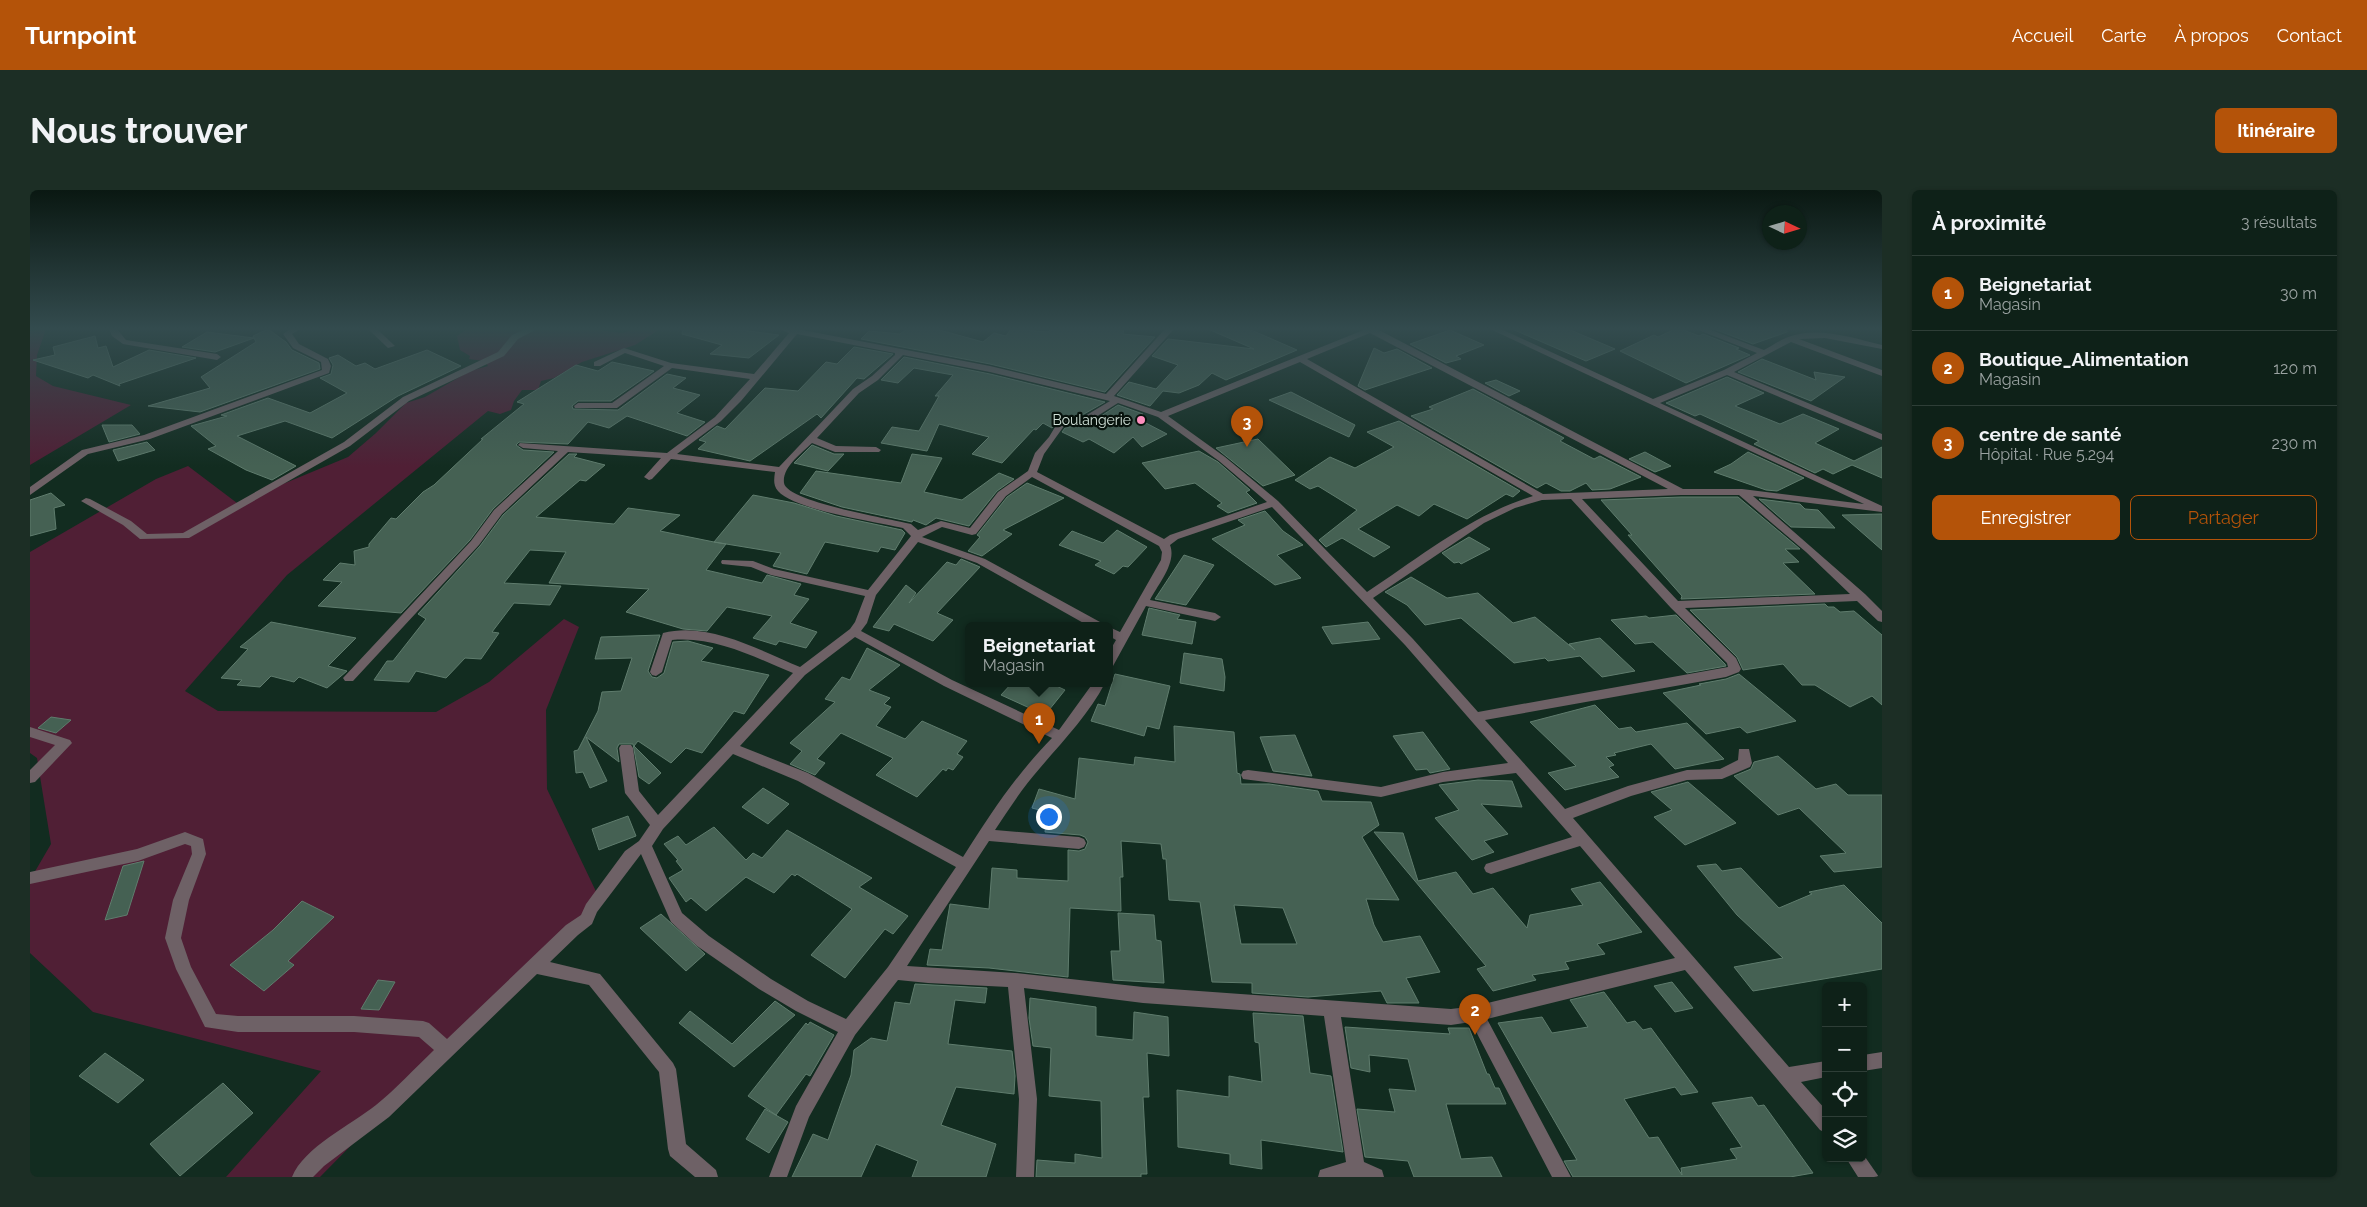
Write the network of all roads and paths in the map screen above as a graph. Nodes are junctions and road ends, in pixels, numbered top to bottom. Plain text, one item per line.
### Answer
1 (315, 375) edge
2 (457, 375) edge
3 (656, 375) edge
4 (743, 375) edge
5 (878, 375) edge
6 (1015, 375) edge
7 (1131, 375) edge
8 (1261, 375) edge
9 (1329, 375) edge
10 (1458, 375) edge
11 (1595, 375) edge
12 (1720, 375) edge
13 (1735, 375) edge
14 (757, 377) joint
15 (1112, 398) junction
16 (1654, 402) junction
17 (578, 406) dead end
18 (1161, 415) junction
19 (1882, 437) edge
20 (811, 439) junction
21 (523, 445) dead end
22 (566, 449) junction
23 (876, 450) dead end
24 (668, 456) junction
25 (781, 470) junction
26 (1032, 473) junction
27 (649, 477) dead end
28 (30, 492) edge
29 (1681, 492) junction
30 (1742, 492) junction
31 (1541, 497) junction
32 (1575, 497) junction
33 (86, 502) dead end
34 (1274, 503) junction
35 (1882, 508) edge
36 (916, 536) junction
37 (1164, 544) junction
38 (726, 562) dead end
39 (871, 594) junction
40 (1367, 597) junction
41 (1861, 597) junction
42 (1142, 602) junction
43 (1675, 605) junction
44 (1215, 617) dead end
45 (1882, 618) edge
46 (1091, 622) edge
47 (854, 632) junction
48 (1113, 633) edge
49 (1122, 638) junction
50 (1113, 655) edge
51 (656, 672) dead end
52 (801, 672) junction
53 (349, 678) dead end
54 (1096, 687) edge
55 (1475, 717) junction
56 (30, 732) edge
57 (1061, 737) junction
58 (626, 748) dead end
59 (732, 748) junction
60 (1744, 753) dead end
61 (1520, 767) junction
62 (1248, 774) dead end
63 (30, 778) edge
64 (1563, 816) junction
65 (658, 825) junction
66 (985, 835) junction
67 (1583, 838) junction
68 (1079, 843) dead end
69 (644, 845) junction
70 (966, 865) junction
71 (1491, 868) dead end
72 (30, 878) edge
73 (1688, 962) junction
74 (534, 966) junction
75 (894, 972) junction
76 (1015, 980) junction
77 (1331, 1008) junction
78 (1475, 1014) junction
79 (849, 1029) junction
80 (447, 1050) junction
81 (1882, 1060) edge
82 (1867, 1062) edge
83 (1822, 1070) edge
84 (1785, 1076) junction
85 (1822, 1119) edge
86 (1858, 1162) edge
87 (1356, 1168) junction
88 (301, 1177) edge
89 (709, 1177) edge
90 (778, 1177) edge
91 (1025, 1177) edge
92 (1327, 1177) edge
93 (1375, 1177) edge
94 (1562, 1177) edge
95 (1870, 1177) edge

1 - 28 street
2 - 33 street
3 - 17 street
4 - 14 street
5 - 20 street
6 - 15 street
7 - 15 street
8 - 18 street
9 - 31 street
10 - 29 street
11 - 16 street
12 - 16 street
13 - 19 street
14 - 24 street
15 - 18 street
15 - 26 street
16 - 35 street
18 - 34 street
20 - 23 street
20 - 25 street
21 - 22 street
22 - 24 street
22 - 53 street
24 - 25 street
24 - 27 street
25 - 36 street
26 - 36 street
26 - 37 street
29 - 30 street
29 - 32 street
30 - 35 street
30 - 41 street
31 - 32 street
31 - 40 street
32 - 43 street
34 - 37 street
34 - 40 street
36 - 39 street
36 - 46 street
37 - 42 street
38 - 39 street
39 - 47 street
40 - 55 street
41 - 43 street
41 - 45 street
42 - 44 street
42 - 49 street
43 - 55 street
47 - 52 street
47 - 57 street
48 - 49 street
49 - 50 street
51 - 52 street
52 - 59 street
54 - 57 street
55 - 61 street
56 - 63 street
57 - 66 street
58 - 65 street
59 - 65 street
59 - 70 street
60 - 64 street
61 - 62 street
61 - 64 street
64 - 67 street
65 - 69 street
66 - 68 street
66 - 70 street
67 - 71 street
67 - 73 street
69 - 74 street
69 - 79 street
70 - 75 street
72 - 80 street
73 - 78 street
73 - 84 street
74 - 80 street
74 - 89 street
75 - 76 street
75 - 79 street
76 - 77 street
76 - 91 street
77 - 78 street
77 - 87 street
78 - 94 street
79 - 90 street
80 - 88 street
81 - 82 street
83 - 84 street
84 - 85 street
86 - 95 street
87 - 92 street
87 - 93 street

